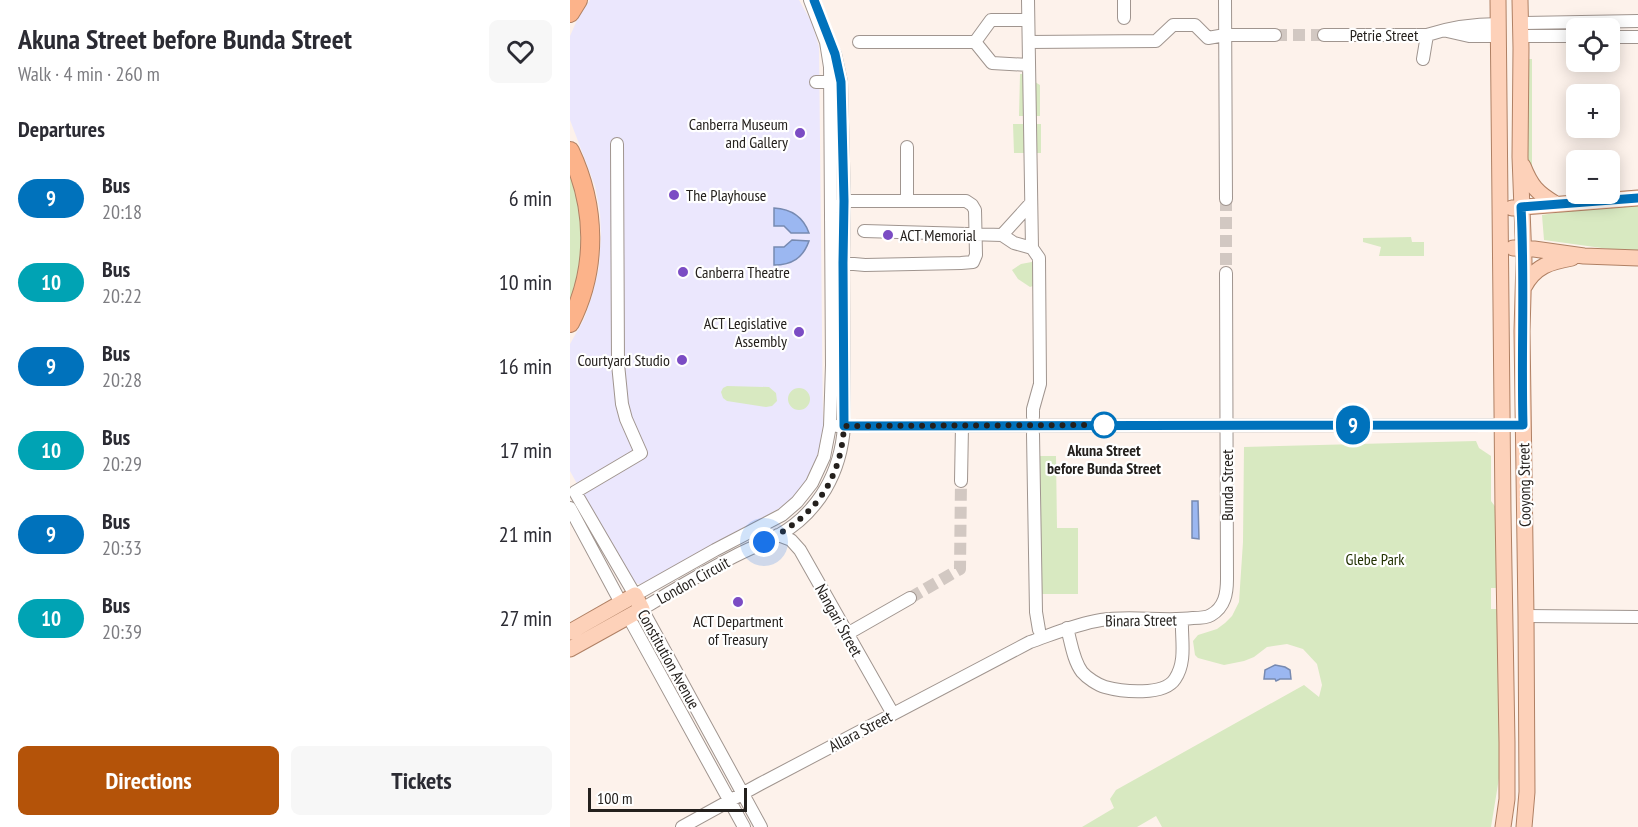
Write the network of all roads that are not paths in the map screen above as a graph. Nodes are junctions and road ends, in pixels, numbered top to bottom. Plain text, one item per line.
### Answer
1 (578, 0) edge
2 (1028, 0) edge
3 (1124, 0) edge
4 (1225, 0) edge
5 (1498, 0) edge
6 (1520, 0) edge
7 (810, 1) edge
8 (570, 13) edge
9 (1125, 18) dead end
10 (1028, 20) junction
11 (1638, 21) edge
12 (1499, 30) junction
13 (1528, 30) junction
14 (1275, 35) tunnel mouth
15 (1324, 35) tunnel mouth
16 (1427, 35) junction
17 (1566, 35) edge
18 (1226, 36) junction
19 (1620, 37) edge
20 (1638, 37) edge
21 (860, 42) dead end
22 (975, 42) junction
23 (1029, 42) junction
24 (1423, 59) dead end
25 (1029, 65) junction
26 (816, 82) dead end
27 (835, 82) junction
28 (617, 144) dead end
29 (907, 147) dead end
30 (570, 149) edge
31 (1520, 157) junction
32 (1638, 198) edge
33 (1226, 199) tunnel mouth
34 (844, 201) junction
35 (907, 201) junction
36 (1031, 203) junction
37 (1556, 204) junction
38 (1521, 207) junction
39 (1500, 210) junction
40 (831, 220) junction
41 (864, 231) dead end
42 (975, 233) junction
43 (1002, 235) junction
44 (831, 248) junction
45 (1501, 248) junction
46 (1523, 248) junction
47 (1032, 249) junction
48 (1584, 256) junction
49 (1638, 258) edge
50 (843, 263) junction
51 (1226, 273) tunnel mouth
52 (1523, 288) junction
53 (570, 323) edge
54 (1033, 417) dead end
55 (1227, 425) junction
56 (1502, 425) junction
57 (1523, 425) junction
58 (830, 426) junction
59 (844, 426) junction
60 (962, 426) junction
61 (1033, 435) dead end
62 (961, 481) tunnel mouth
63 (570, 508) edge
64 (778, 535) junction
65 (1504, 596) junction
66 (910, 598) tunnel mouth
67 (632, 606) junction
68 (1526, 616) junction
69 (1208, 617) joint
70 (1638, 617) edge
71 (1182, 620) junction
72 (1067, 628) junction
73 (570, 632) edge
74 (847, 634) junction
75 (1039, 634) junction
76 (570, 649) edge
77 (1506, 688) junction
78 (893, 714) junction
79 (742, 794) junction
80 (729, 801) junction
81 (682, 827) edge
82 (744, 827) edge
83 (761, 827) edge
84 (1503, 827) edge
85 (1524, 827) edge

1 - 8 highway
2 - 10 street
3 - 9 street
4 - 18 street
5 - 12 main road, Cooyong Street
6 - 13 main road, Cooyong Street
7 - 27 street, London Circuit
10 - 22 street
10 - 23 street
11 - 13 street
12 - 13 main road, Petrie Street
12 - 16 street, Petrie Street
12 - 39 main road, Cooyong Street
13 - 17 street
13 - 31 main road, Cooyong Street
14 - 18 street
15 - 16 street, Petrie Street
16 - 24 street
18 - 23 street
18 - 33 street
19 - 20 street
21 - 22 street
22 - 25 street
23 - 25 street
25 - 36 street
26 - 27 street
27 - 34 street, London Circuit
27 - 40 street, London Circuit
28 - 67 street, Constitution Avenue
29 - 35 street
30 - 53 highway
31 - 37 main road
31 - 38 main road, Cooyong Street
32 - 37 main road
34 - 35 street
34 - 40 street
34 - 50 street, London Circuit
35 - 42 street
36 - 43 street
36 - 47 street
37 - 38 main road
38 - 39 main road
38 - 46 main road, Cooyong Street
39 - 45 main road, Cooyong Street
40 - 44 street, London Circuit
41 - 42 street
42 - 43 street
42 - 50 street
43 - 47 street
44 - 50 street
44 - 58 street, London Circuit
45 - 46 main road
45 - 56 main road, Cooyong Street
46 - 48 main road
46 - 52 main road, Cooyong Street
47 - 54 street
48 - 49 main road
48 - 52 main road
50 - 59 street, London Circuit
51 - 55 street, Bunda Street
52 - 57 main road, Cooyong Street
55 - 56 street
55 - 60 street
55 - 69 street, Bunda Street
56 - 57 main road
56 - 65 main road, Cooyong Street
57 - 68 main road, Cooyong Street
58 - 59 street
58 - 67 street, London Circuit
59 - 60 street
59 - 64 street, London Circuit
60 - 62 street
61 - 75 street
63 - 67 street, Constitution Avenue
64 - 67 street, London Circuit
64 - 74 street, Nangari Street
65 - 68 main road
65 - 77 main road, Cooyong Street
66 - 74 street
67 - 73 main road, London Circuit
67 - 76 main road, London Circuit
67 - 79 street, Constitution Avenue
67 - 80 street, Constitution Avenue
68 - 70 street
68 - 77 main road
68 - 85 main road, Cooyong Street
69 - 71 street, Binara Street
71 - 72 street, Binara Street
71 - 72 street
72 - 75 street, Binara Street
74 - 78 street, Nangari Street
75 - 78 street, Allara Street
77 - 84 main road, Cooyong Street
78 - 79 street, Allara Street
79 - 80 street, Allara Street
79 - 83 street, Constitution Avenue
80 - 81 street, Allara Street
80 - 82 street, Constitution Avenue

